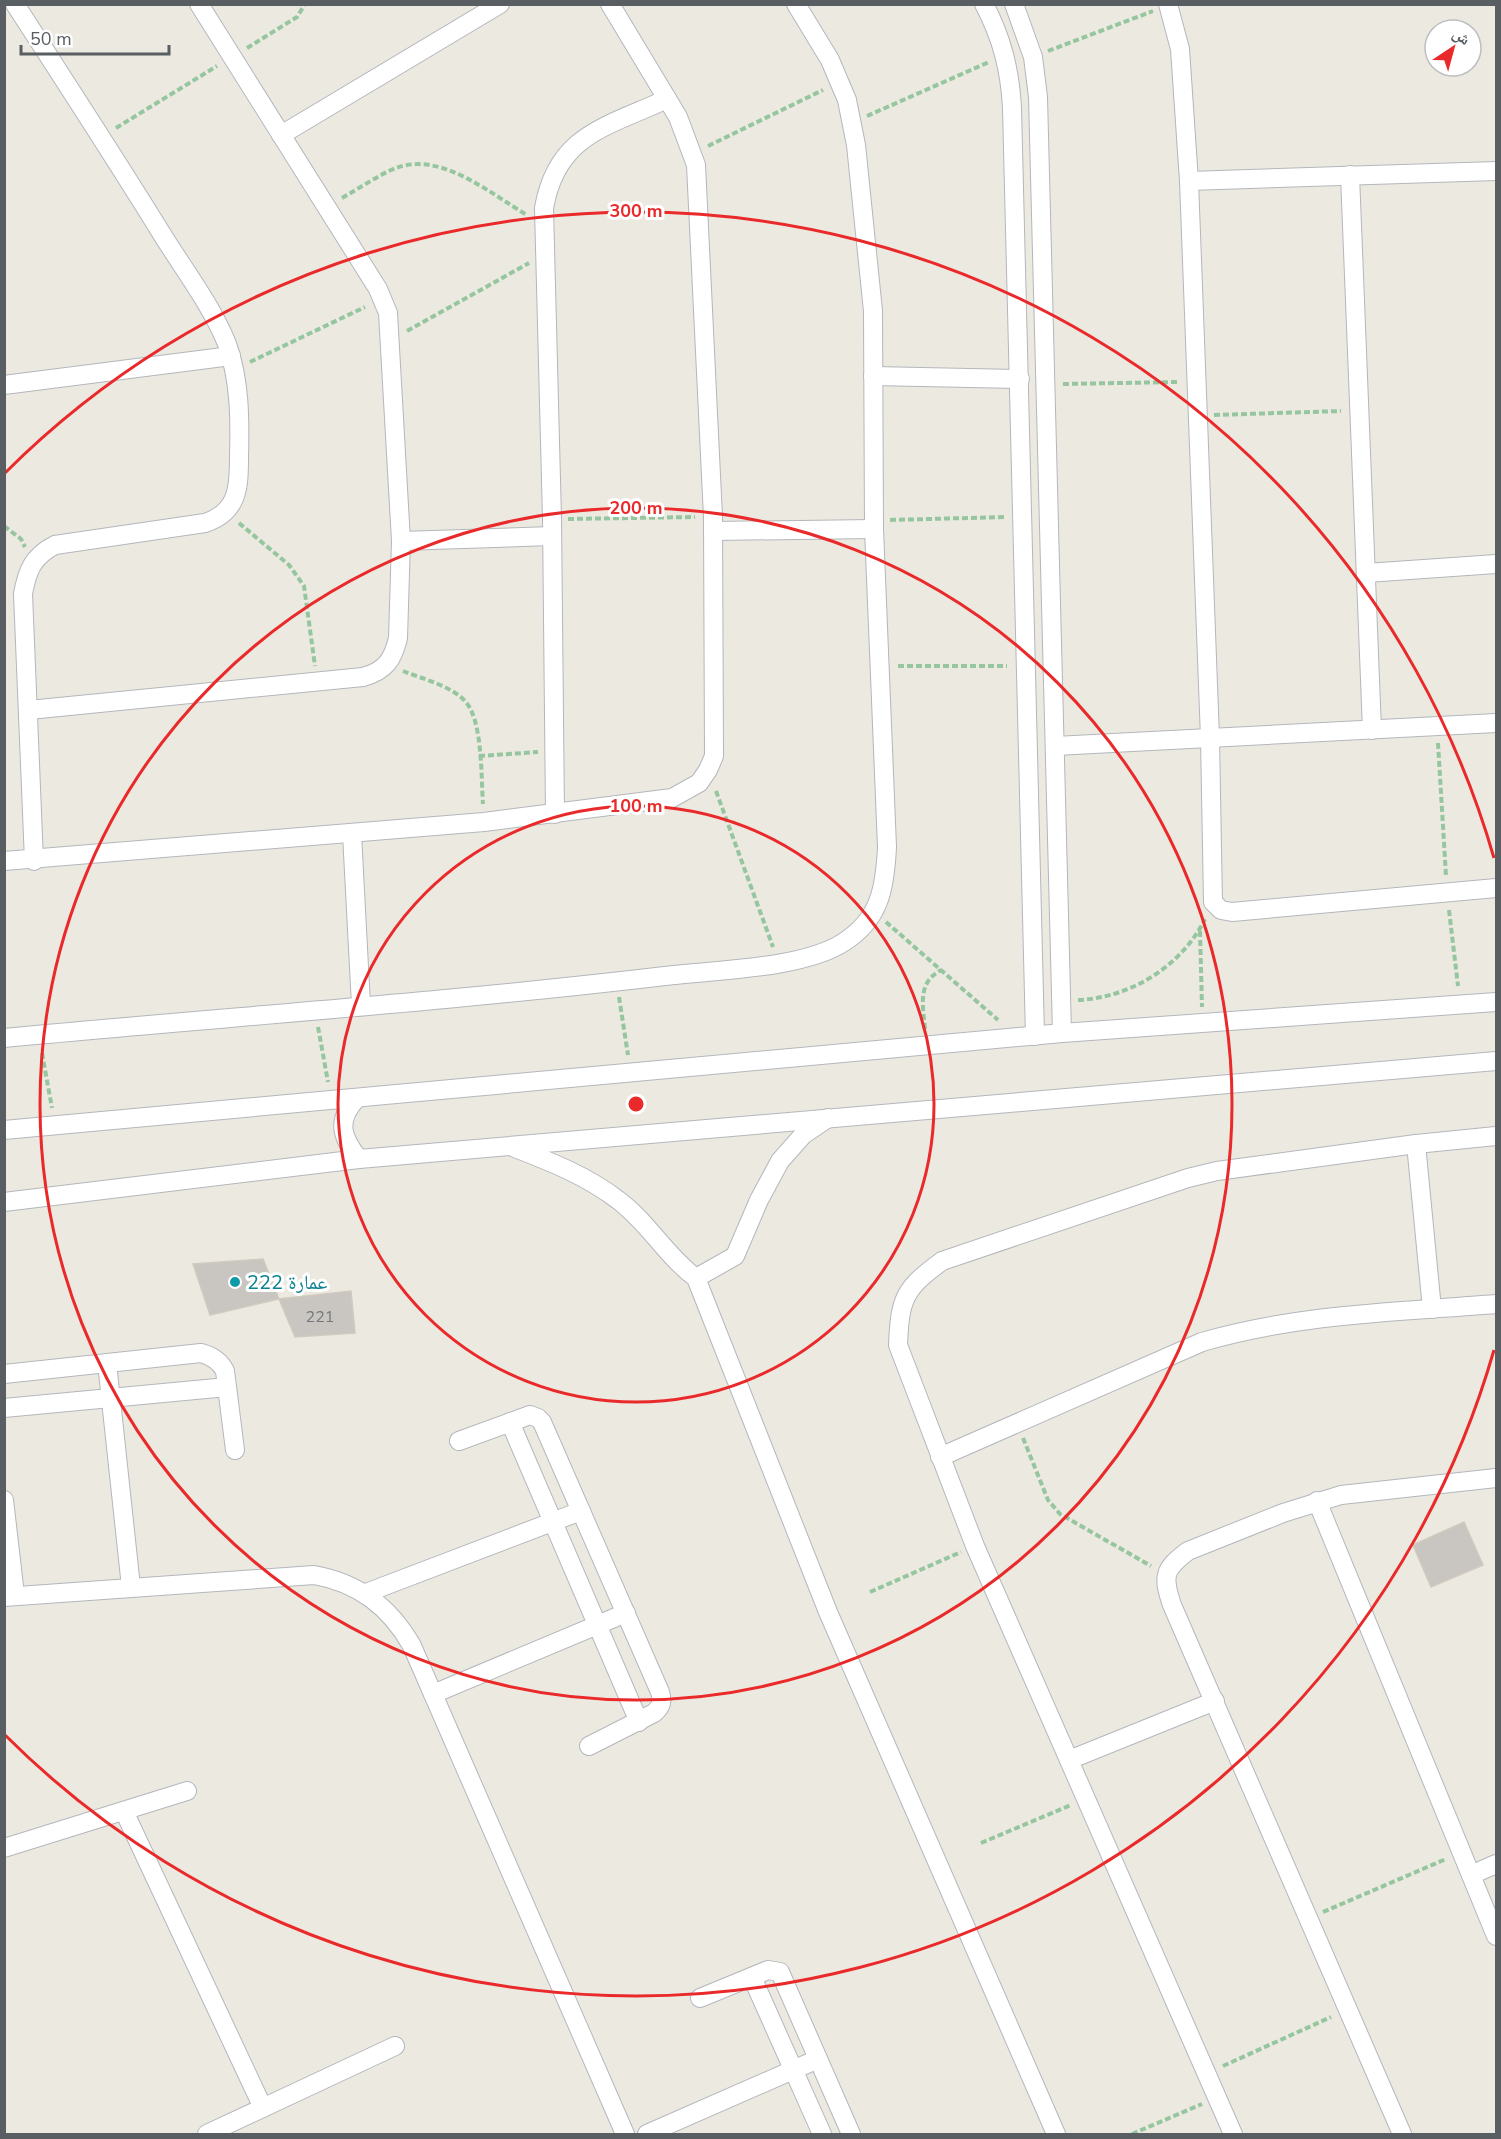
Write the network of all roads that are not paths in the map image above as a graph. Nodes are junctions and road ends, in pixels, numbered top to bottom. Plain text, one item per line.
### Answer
1 (15, 4) edge
2 (200, 4) edge
3 (500, 4) edge
4 (610, 4) edge
5 (796, 4) edge
6 (984, 4) edge
7 (1014, 4) edge
8 (1168, 5) edge
9 (667, 99) junction
10 (281, 135) junction
11 (1497, 171) edge
12 (1350, 175) junction
13 (1189, 181) junction
14 (1015, 217) junction
15 (1041, 217) junction
16 (232, 363) junction
17 (873, 376) junction
18 (1020, 379) junction
19 (4, 385) edge
20 (713, 524) junction
21 (874, 525) junction
22 (552, 528) junction
23 (401, 541) junction
24 (1497, 564) edge
25 (1366, 573) junction
26 (1051, 576) junction
27 (1024, 577) junction
28 (29, 710) junction
29 (1497, 723) edge
30 (1372, 730) junction
31 (1210, 738) junction
32 (1055, 746) junction
33 (555, 814) junction
34 (352, 834) junction
35 (4, 861) edge
36 (34, 861) junction
37 (1497, 888) edge
38 (1497, 1002) edge
39 (361, 1005) junction
40 (1062, 1033) junction
41 (1026, 1037) junction
42 (4, 1038) edge
43 (1497, 1061) edge
44 (357, 1098) junction
45 (830, 1116) junction
46 (4, 1130) edge
47 (1497, 1136) edge
48 (1416, 1144) junction
49 (512, 1147) junction
50 (359, 1159) junction
51 (4, 1202) edge
52 (696, 1278) junction
53 (1497, 1304) edge
54 (1432, 1309) junction
55 (107, 1363) junction
56 (4, 1374) edge
57 (226, 1387) junction
58 (111, 1398) junction
59 (4, 1408) edge
60 (510, 1422) junction
61 (459, 1441) dead end
62 (234, 1450) dead end
63 (940, 1457) junction
64 (1497, 1478) edge
65 (4, 1500) edge
66 (1317, 1501) junction
67 (580, 1511) junction
68 (553, 1522) junction
69 (131, 1587) junction
70 (366, 1593) junction
71 (10, 1596) edge
72 (626, 1613) junction
73 (598, 1625) junction
74 (433, 1694) junction
75 (1215, 1701) junction
76 (639, 1722) junction
77 (589, 1746) dead end
78 (1068, 1760) junction
79 (187, 1791) dead end
80 (124, 1810) junction
81 (4, 1848) edge
82 (1497, 1864) edge
83 (1472, 1875) junction
84 (1497, 1936) edge
85 (752, 1977) junction
86 (700, 1998) dead end
87 (395, 2046) dead end
88 (818, 2059) junction
89 (793, 2070) junction
90 (263, 2108) junction
91 (207, 2134) edge
92 (625, 2134) edge
93 (647, 2134) edge
94 (822, 2134) edge
95 (850, 2134) edge
96 (1056, 2134) edge
97 (1233, 2134) edge
98 (1402, 2134) edge

1 - 16 street
2 - 10 street
3 - 10 street
4 - 9 street
5 - 17 street
6 - 14 street
7 - 15 street
8 - 13 street
9 - 20 street
9 - 22 street
10 - 23 street
11 - 12 street
12 - 13 street
12 - 25 street
13 - 31 street
14 - 15 street
14 - 18 street
15 - 26 street
16 - 19 street
16 - 28 street
17 - 18 street
17 - 21 street
18 - 27 street
20 - 21 street
20 - 33 street
21 - 39 street
22 - 23 street
22 - 33 street
23 - 28 street
24 - 25 street
25 - 30 street
26 - 27 street
26 - 32 street
27 - 41 street
28 - 36 street
29 - 30 street
30 - 31 street
31 - 32 street
31 - 37 street
32 - 40 street
33 - 34 street
34 - 36 street
34 - 39 street
35 - 36 street
38 - 40 street
39 - 42 street
40 - 41 street
41 - 44 street
43 - 45 street
44 - 46 street
44 - 50 street
45 - 49 street
45 - 52 street
47 - 48 street
48 - 54 street
48 - 63 street
49 - 50 street
49 - 52 street
50 - 51 street
52 - 96 street
53 - 54 street
54 - 63 street
55 - 56 street
55 - 57 street
55 - 58 street
57 - 58 street
57 - 62 street
58 - 59 street
58 - 69 street
60 - 61 street
60 - 67 street
60 - 68 street
63 - 78 street
64 - 66 street
65 - 71 street
66 - 75 street
66 - 83 street
67 - 68 street
67 - 72 street
68 - 70 street
68 - 73 street
69 - 70 street
69 - 71 street
70 - 74 street
72 - 73 street
72 - 76 street
73 - 74 street
73 - 76 street
74 - 92 street
75 - 78 street
75 - 98 street
76 - 77 street
78 - 97 street
79 - 80 street
80 - 81 street
80 - 90 street
82 - 83 street
83 - 84 street
85 - 86 street
85 - 88 street
85 - 89 street
87 - 90 street
88 - 89 street
88 - 95 street
89 - 93 street
89 - 94 street
90 - 91 street

